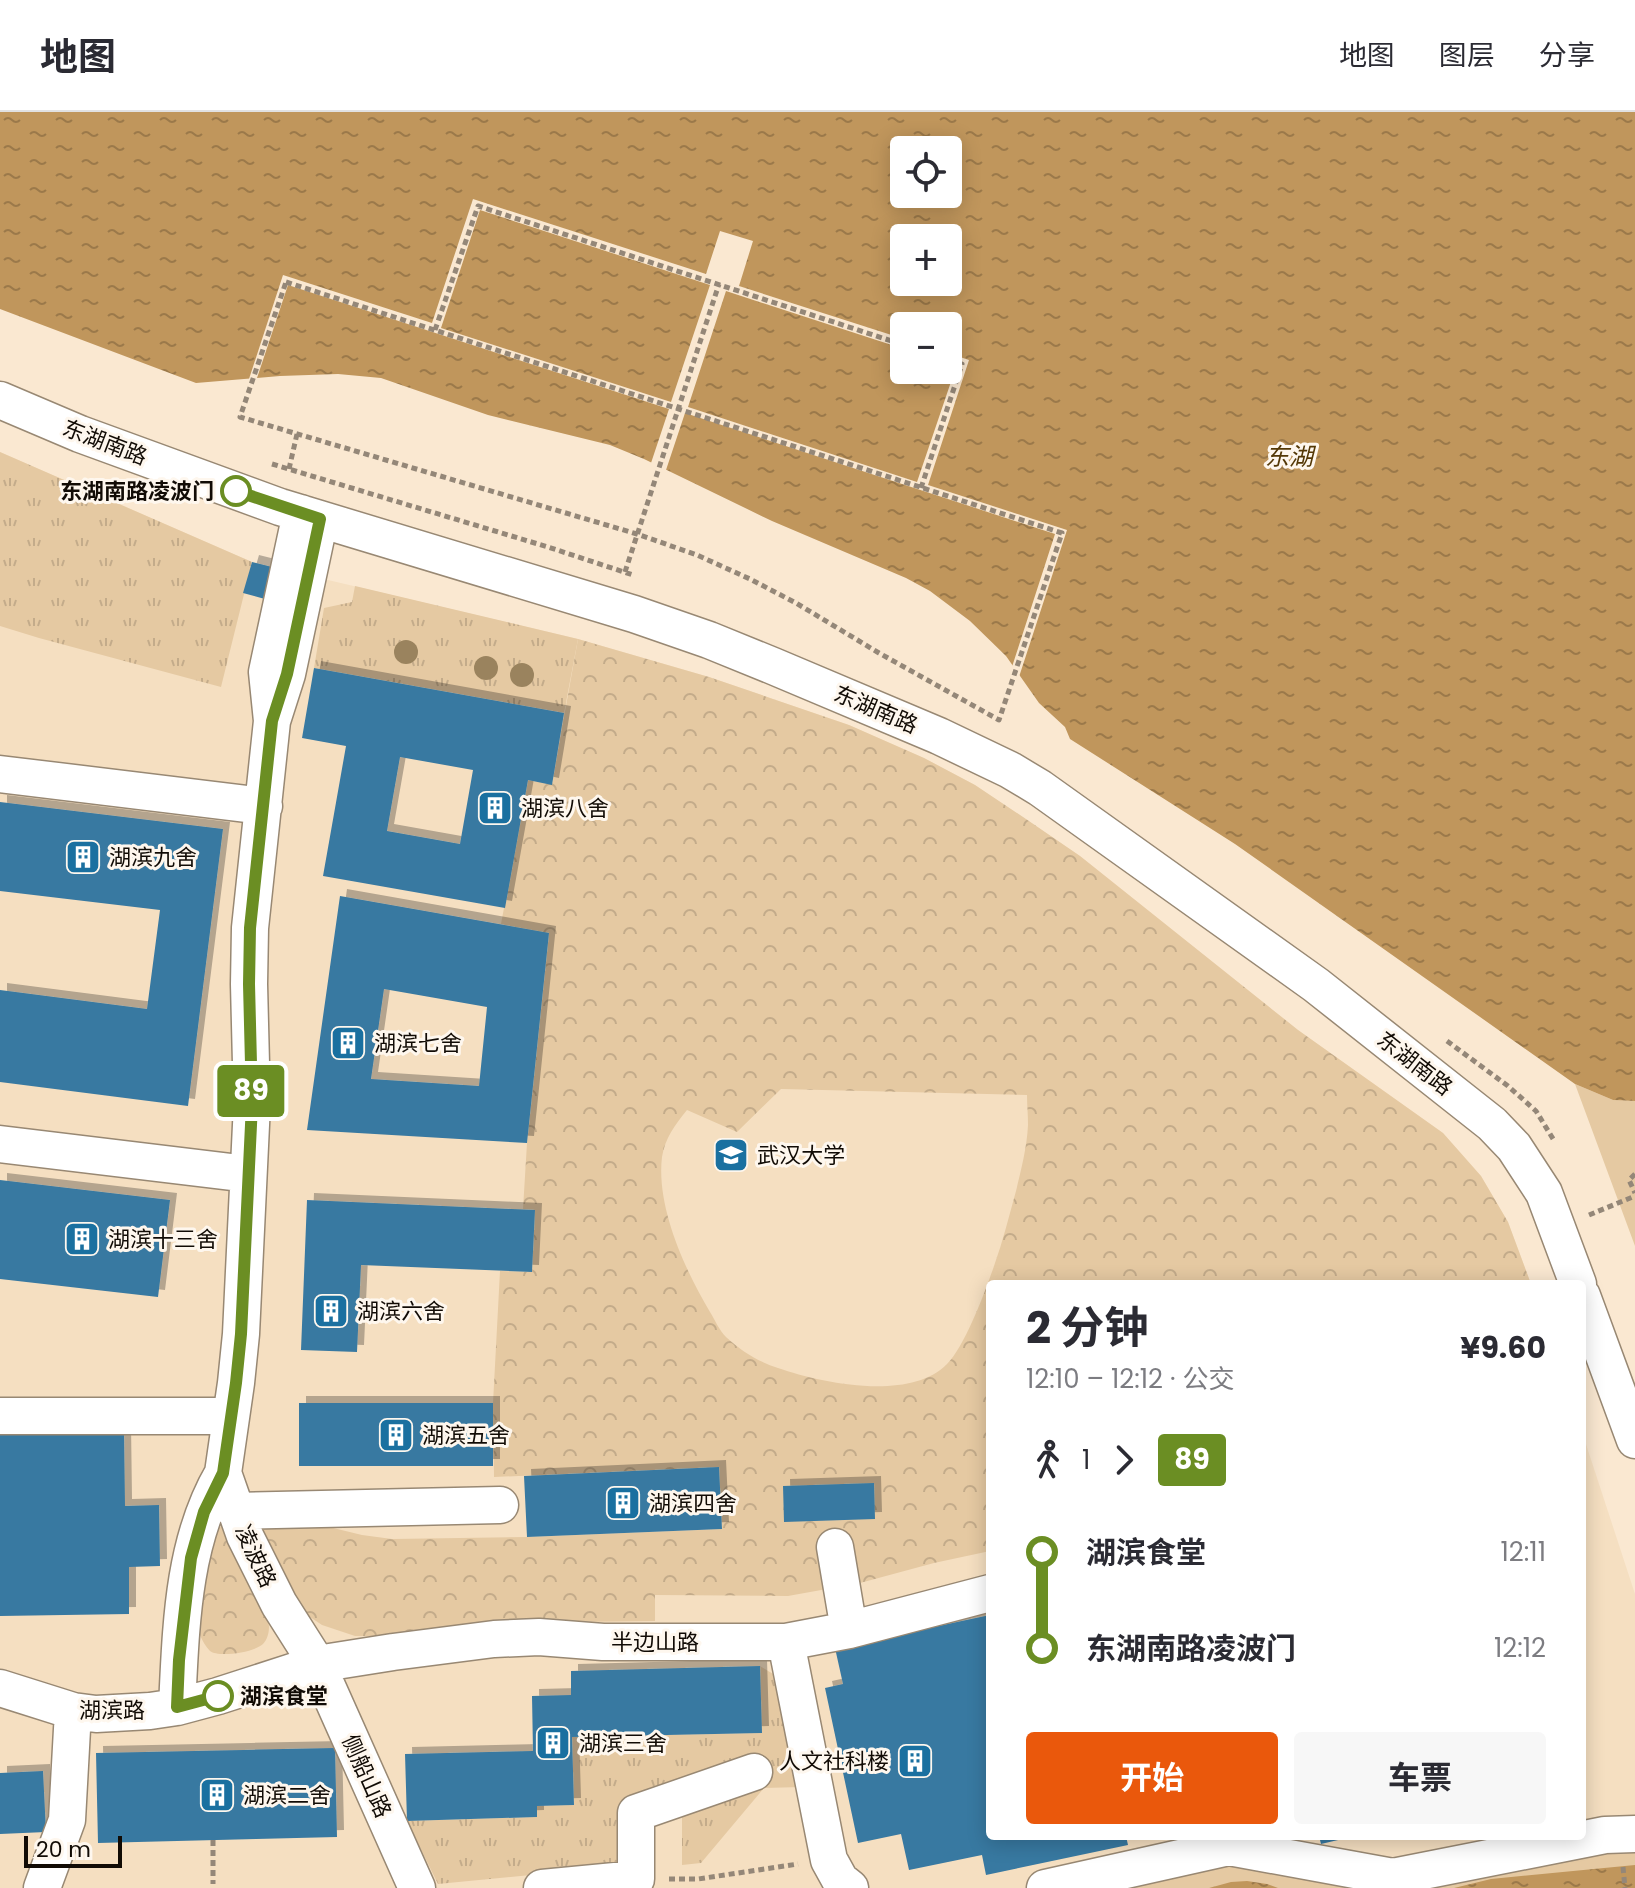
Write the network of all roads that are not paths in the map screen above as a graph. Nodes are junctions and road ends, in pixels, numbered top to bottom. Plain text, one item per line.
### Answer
1 (0, 400) edge
2 (310, 516) junction
3 (0, 774) edge
4 (264, 806) junction
5 (0, 1144) edge
6 (248, 1174) junction
7 (1577, 1280) edge
8 (1586, 1320) edge
9 (1591, 1349) edge
10 (0, 1416) edge
11 (231, 1416) junction
12 (1635, 1440) edge
13 (223, 1473) junction
14 (500, 1505) dead end
15 (235, 1511) junction
16 (835, 1547) dead end
17 (986, 1594) edge
18 (849, 1630) junction
19 (786, 1642) junction
20 (317, 1664) junction
21 (0, 1688) edge
22 (177, 1707) junction
23 (73, 1711) junction
24 (754, 1772) dead end
25 (1586, 1839) edge
26 (1580, 1840) edge
27 (1629, 1850) edge
28 (839, 1874) edge
29 (42, 1888) edge
30 (417, 1888) edge
31 (542, 1888) edge
32 (1045, 1888) edge

1 - 2 street, 东湖南路
2 - 4 street, 凌波路
2 - 7 street, 东湖南路
3 - 4 street
4 - 6 street, 凌波路
5 - 6 street
6 - 11 street, 凌波路
8 - 9 street
9 - 12 street
10 - 11 street
11 - 13 street, 凌波路
13 - 15 street, 凌波路
13 - 22 street
14 - 15 street
15 - 20 street, 凌波路
16 - 18 street
17 - 18 street, 半边山路
18 - 19 street, 半边山路
19 - 20 street, 半边山路
19 - 28 street
20 - 22 street, 湖滨路
20 - 30 street, 侧船山路
21 - 23 street, 湖滨路
22 - 23 street, 湖滨路
23 - 29 street
24 - 31 street
25 - 27 street
26 - 32 street

